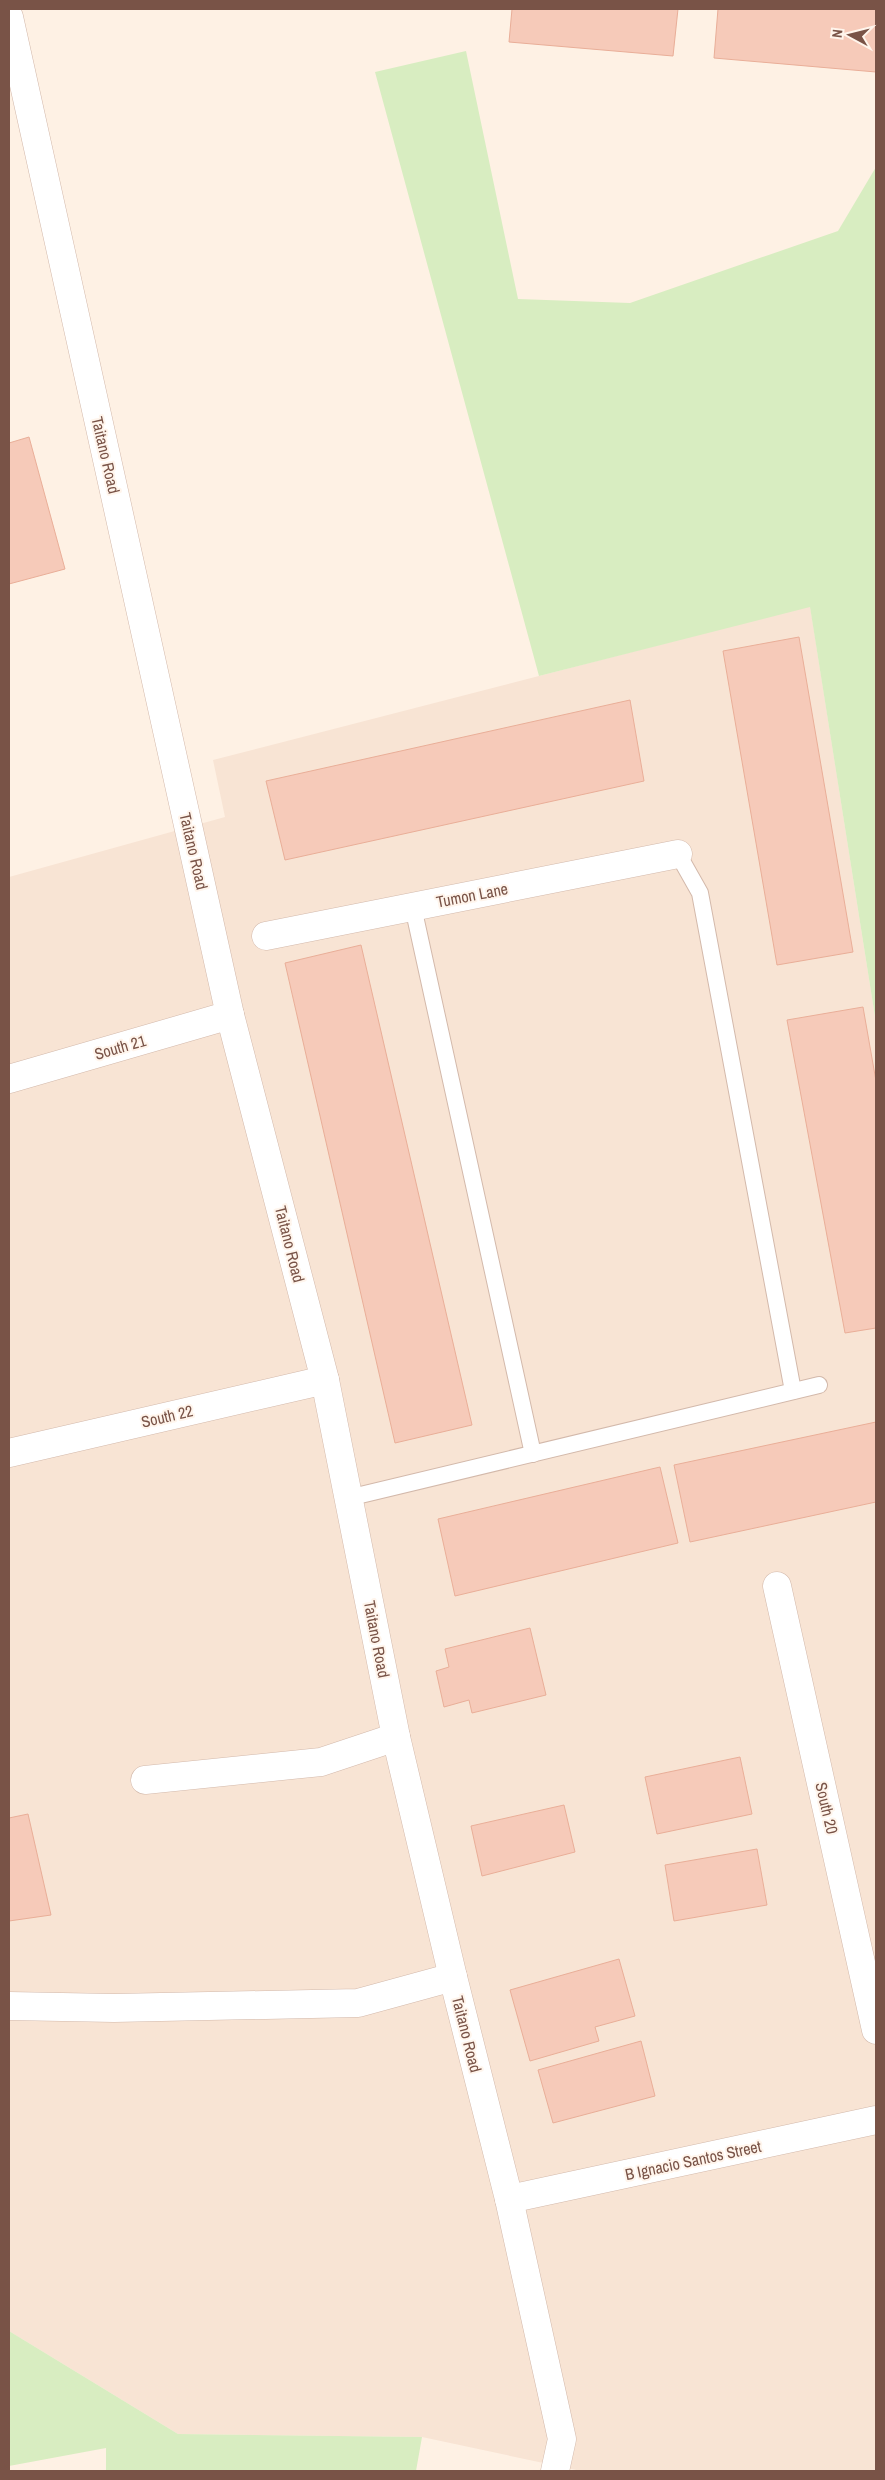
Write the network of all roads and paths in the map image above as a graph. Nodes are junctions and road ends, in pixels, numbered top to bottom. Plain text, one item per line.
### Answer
1 (9, 17) edge
2 (678, 854) joint
3 (413, 907) junction
4 (266, 936) dead end
5 (230, 1015) junction
6 (9, 1079) edge
7 (324, 1380) junction
8 (819, 1385) dead end
9 (794, 1391) junction
10 (9, 1453) edge
11 (533, 1454) junction
12 (348, 1498) junction
13 (777, 1586) dead end
14 (396, 1737) junction
15 (145, 1780) dead end
16 (453, 1978) junction
17 (9, 2006) edge
18 (876, 2030) edge
19 (876, 2120) edge
20 (509, 2199) junction
21 (554, 2471) edge

1 - 5 street, Taitano Road
2 - 3 street, Tumon Lane
2 - 9 lane
3 - 4 street, Tumon Lane
3 - 11 lane
5 - 6 street, South 21
5 - 7 street, Taitano Road
7 - 10 street, South 22
7 - 12 street, Taitano Road
8 - 9 lane
9 - 11 lane
11 - 12 lane
12 - 14 street, Taitano Road
13 - 18 street, South 20
14 - 15 street
14 - 16 street, Taitano Road
16 - 17 street
16 - 20 street, Taitano Road
19 - 20 street, B Ignacio Santos Street
20 - 21 street, Taitano Road

